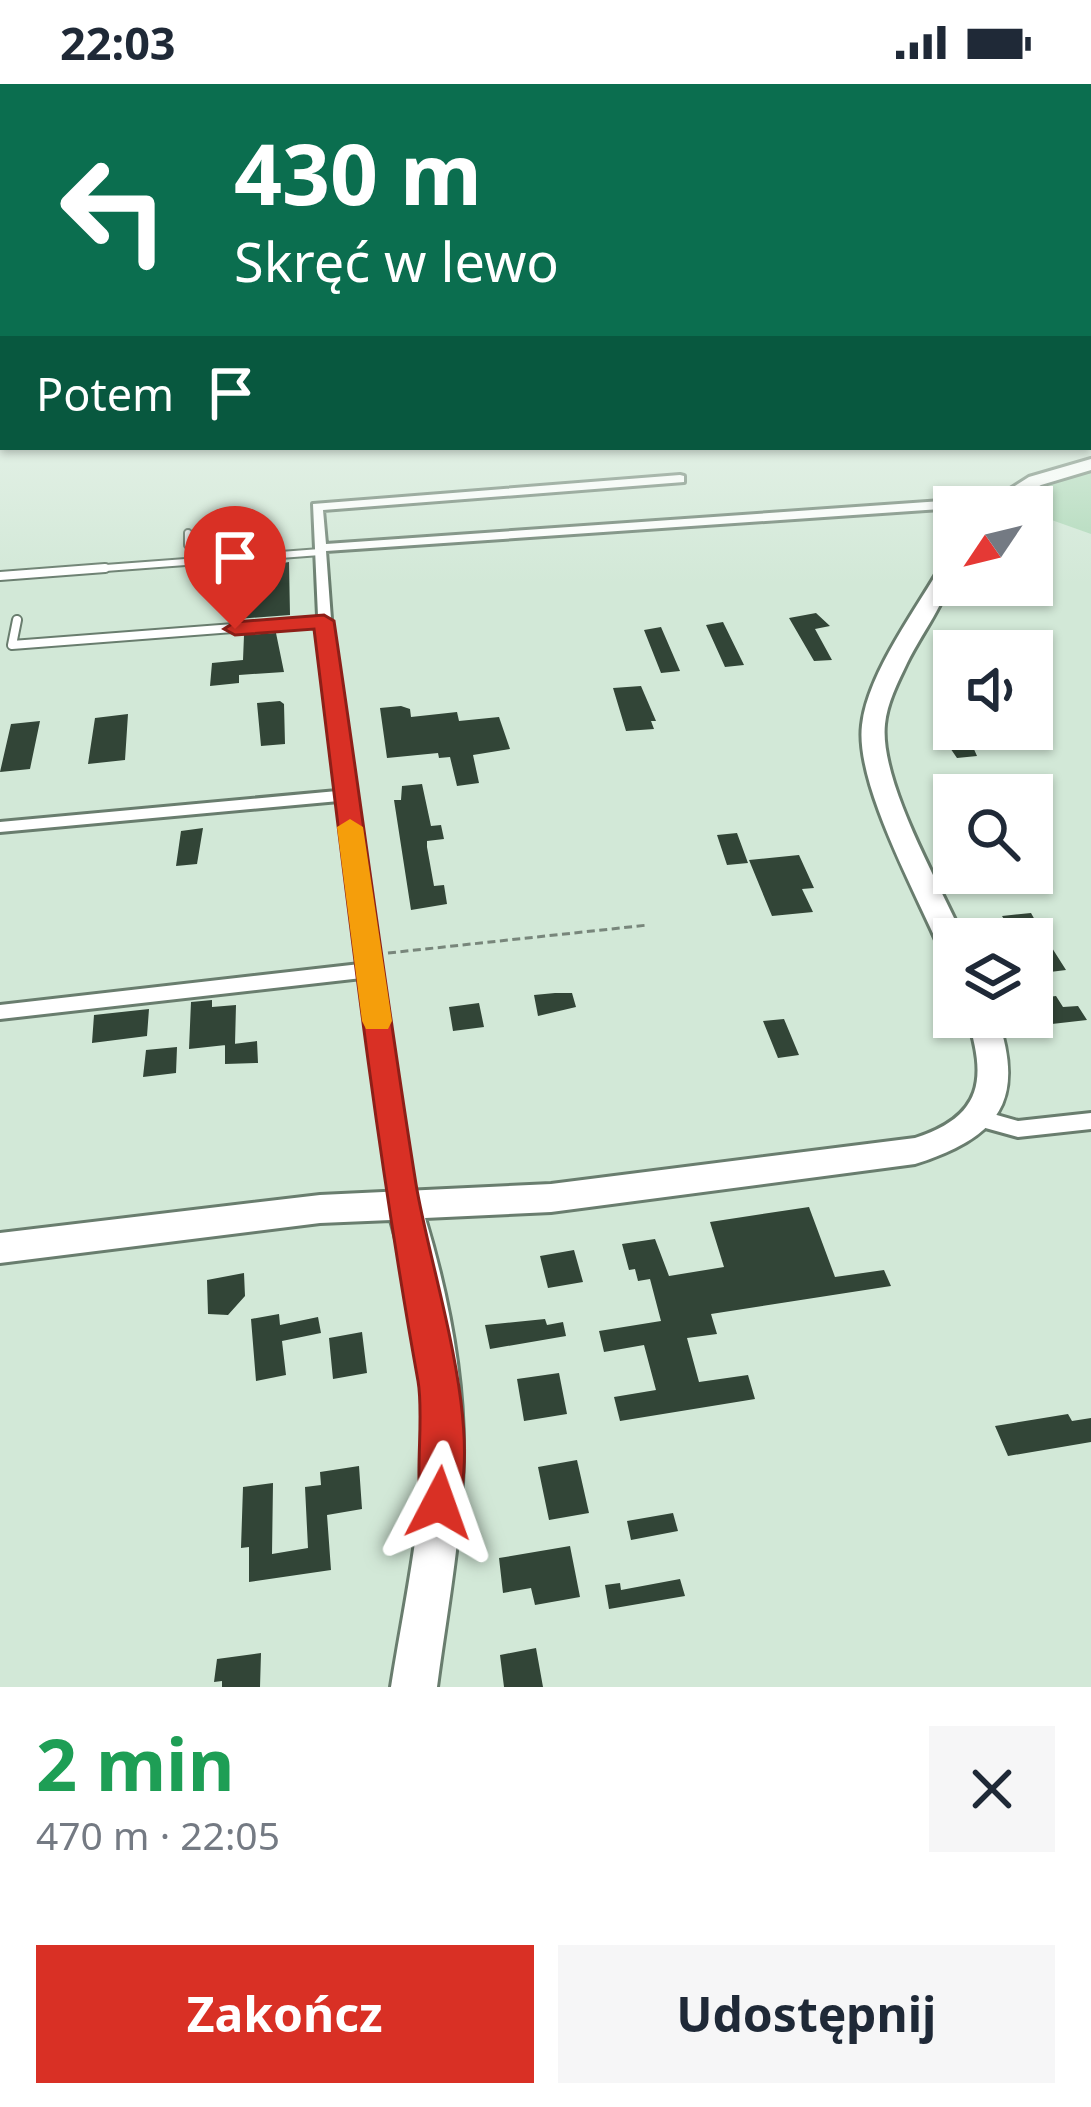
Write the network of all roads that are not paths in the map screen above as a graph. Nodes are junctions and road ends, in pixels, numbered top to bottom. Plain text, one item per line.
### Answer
1 (1091, 464) edge
2 (680, 478) dead end
3 (1028, 486) edge
4 (933, 508) edge
5 (188, 533) dead end
6 (188, 545) dead end
7 (320, 550) junction
8 (0, 576) edge
9 (933, 600) edge
10 (16, 620) dead end
11 (324, 621) junction
12 (346, 795) junction
13 (0, 827) edge
14 (941, 918) edge
15 (369, 962) junction
16 (0, 1012) edge
17 (989, 1038) edge
18 (979, 1118) junction
19 (1091, 1121) edge
20 (404, 1205) junction
21 (0, 1248) edge
22 (414, 1687) edge

1 - 3 street
2 - 7 street
4 - 7 street
5 - 6 lane
7 - 8 lane
7 - 11 street
9 - 14 street
10 - 11 lane
11 - 12 street
12 - 13 street
12 - 15 street
15 - 16 street
15 - 20 street
17 - 18 street
18 - 19 street
18 - 20 street
20 - 21 street
20 - 22 street

